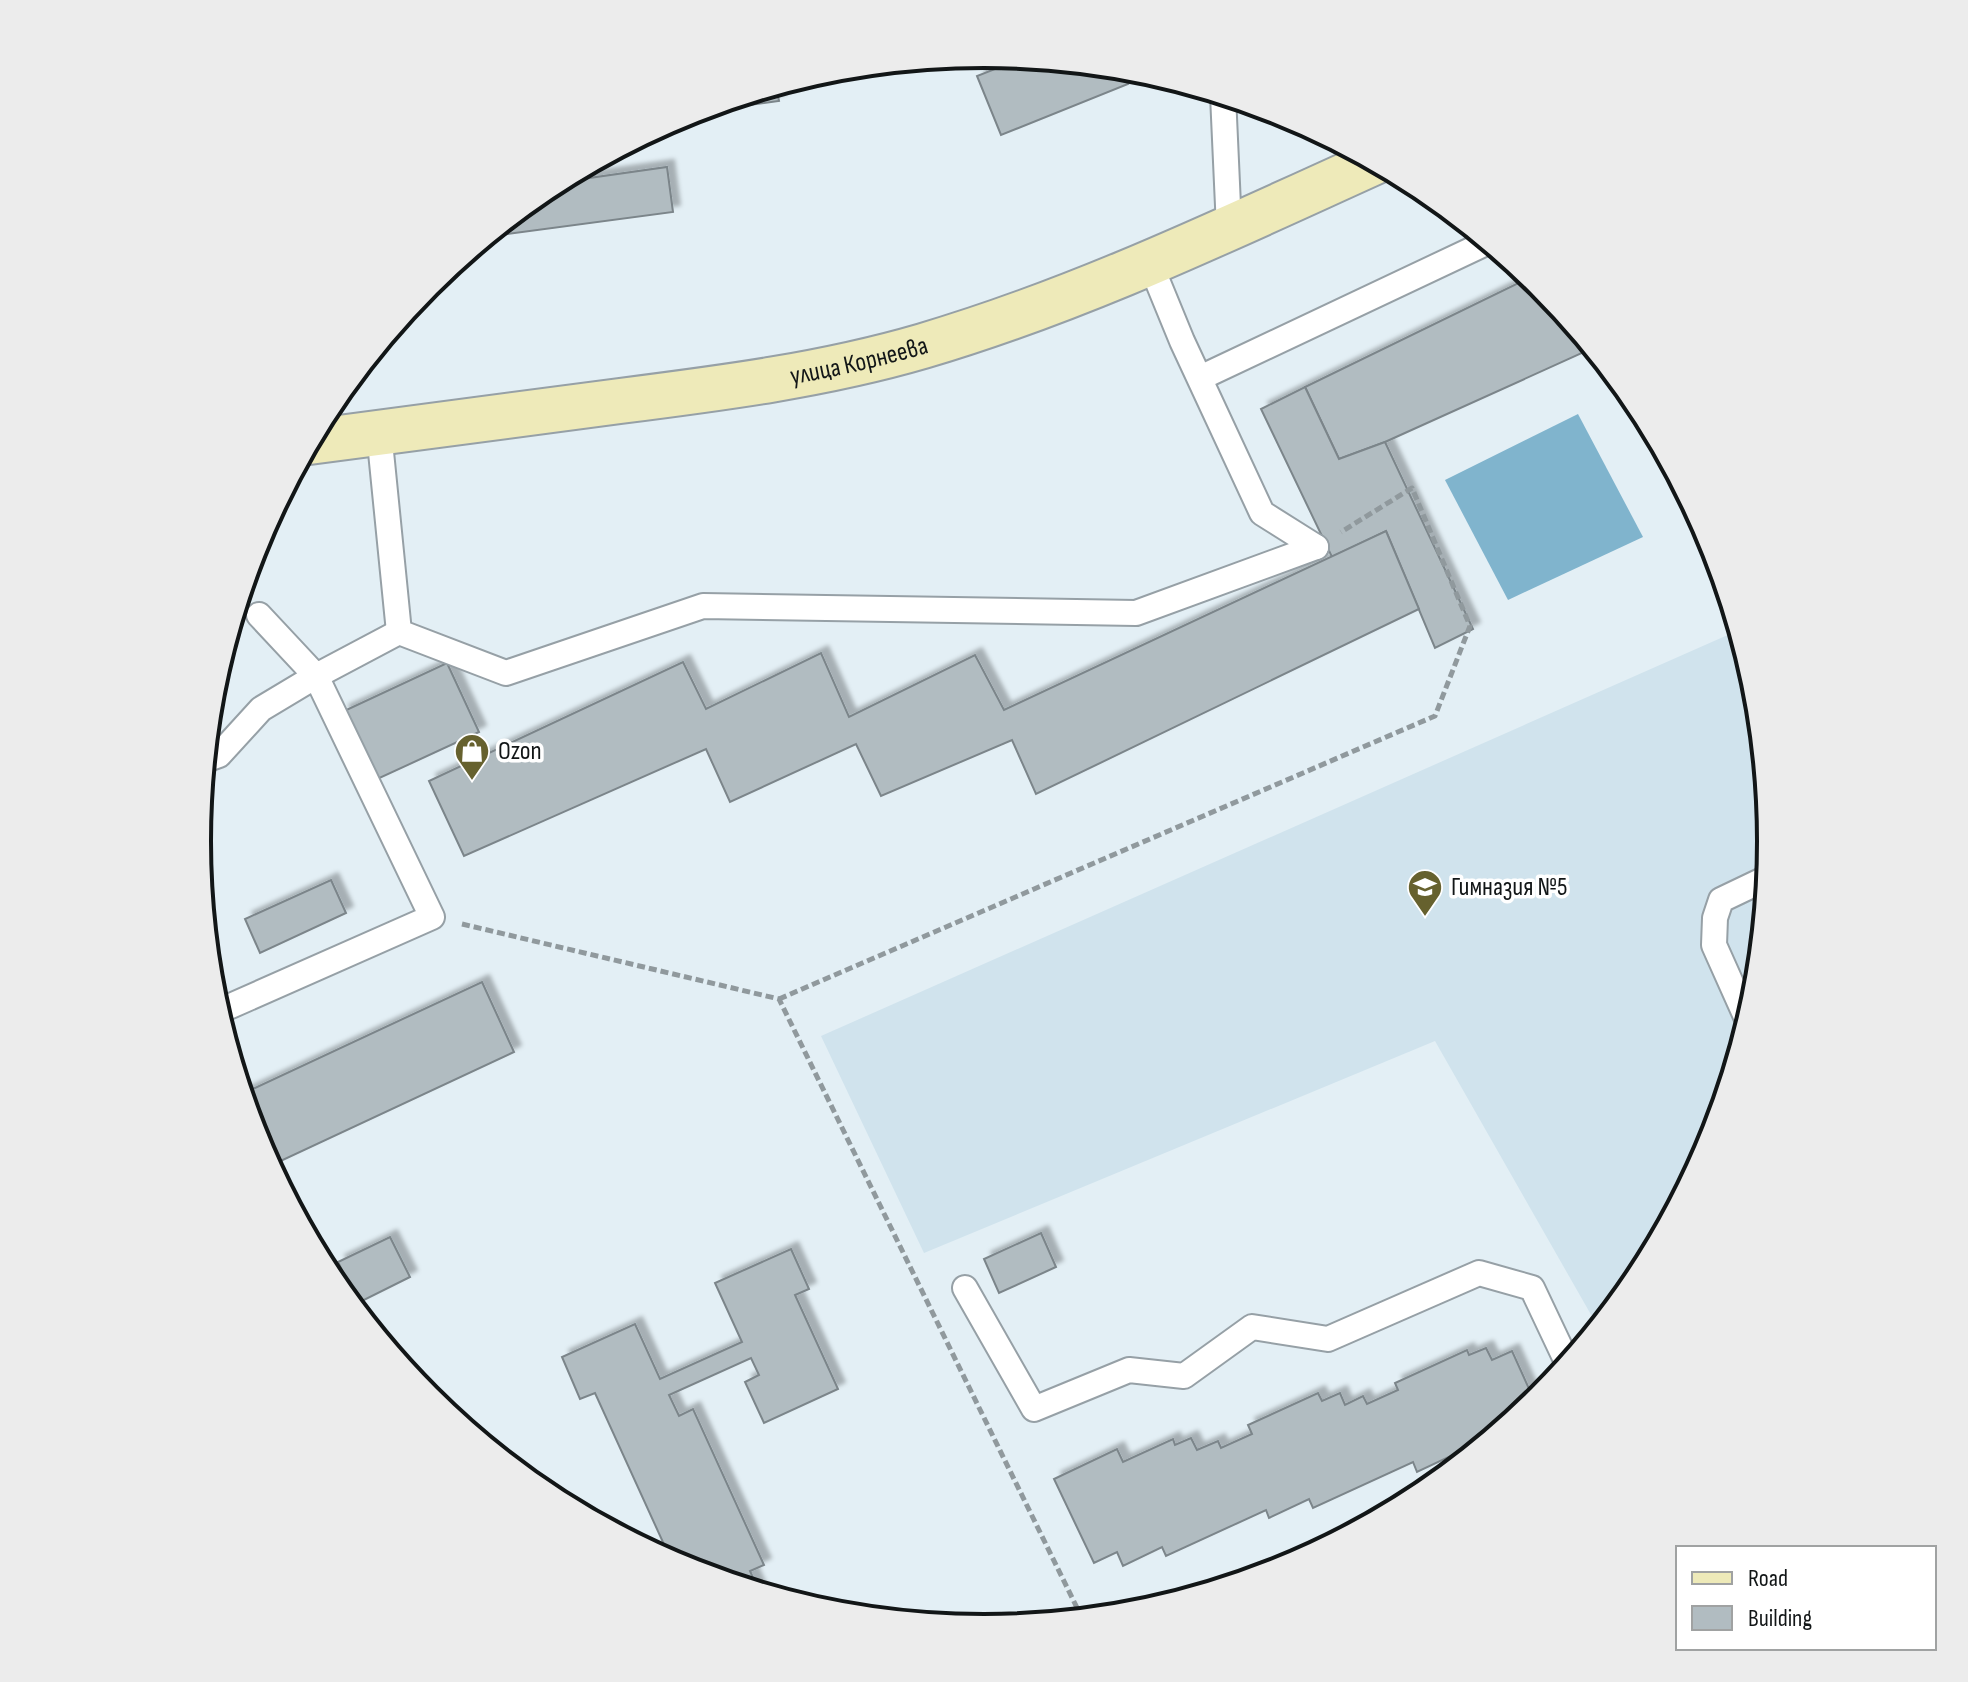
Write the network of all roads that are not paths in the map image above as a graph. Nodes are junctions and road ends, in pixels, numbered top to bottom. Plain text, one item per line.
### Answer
1 (1224, 106) edge
2 (1362, 168) edge
3 (1229, 228) junction
4 (1478, 247) edge
5 (1150, 263) junction
6 (1200, 378) junction
7 (379, 432) junction
8 (324, 440) edge
9 (259, 615) dead end
10 (399, 632) junction
11 (316, 676) junction
12 (216, 756) edge
13 (1755, 884) edge
14 (1740, 1002) edge
15 (229, 1007) edge
16 (965, 1288) dead end
17 (1563, 1353) edge

1 - 3 lane
2 - 3 street, улица Корнеева
3 - 5 street, улица Корнеева
4 - 6 lane
5 - 6 lane
5 - 7 street, улица Корнеева
6 - 10 lane
7 - 8 street, улица Корнеева
7 - 10 lane
9 - 11 lane
10 - 11 lane
11 - 12 lane
11 - 15 lane
13 - 14 lane
16 - 17 lane

